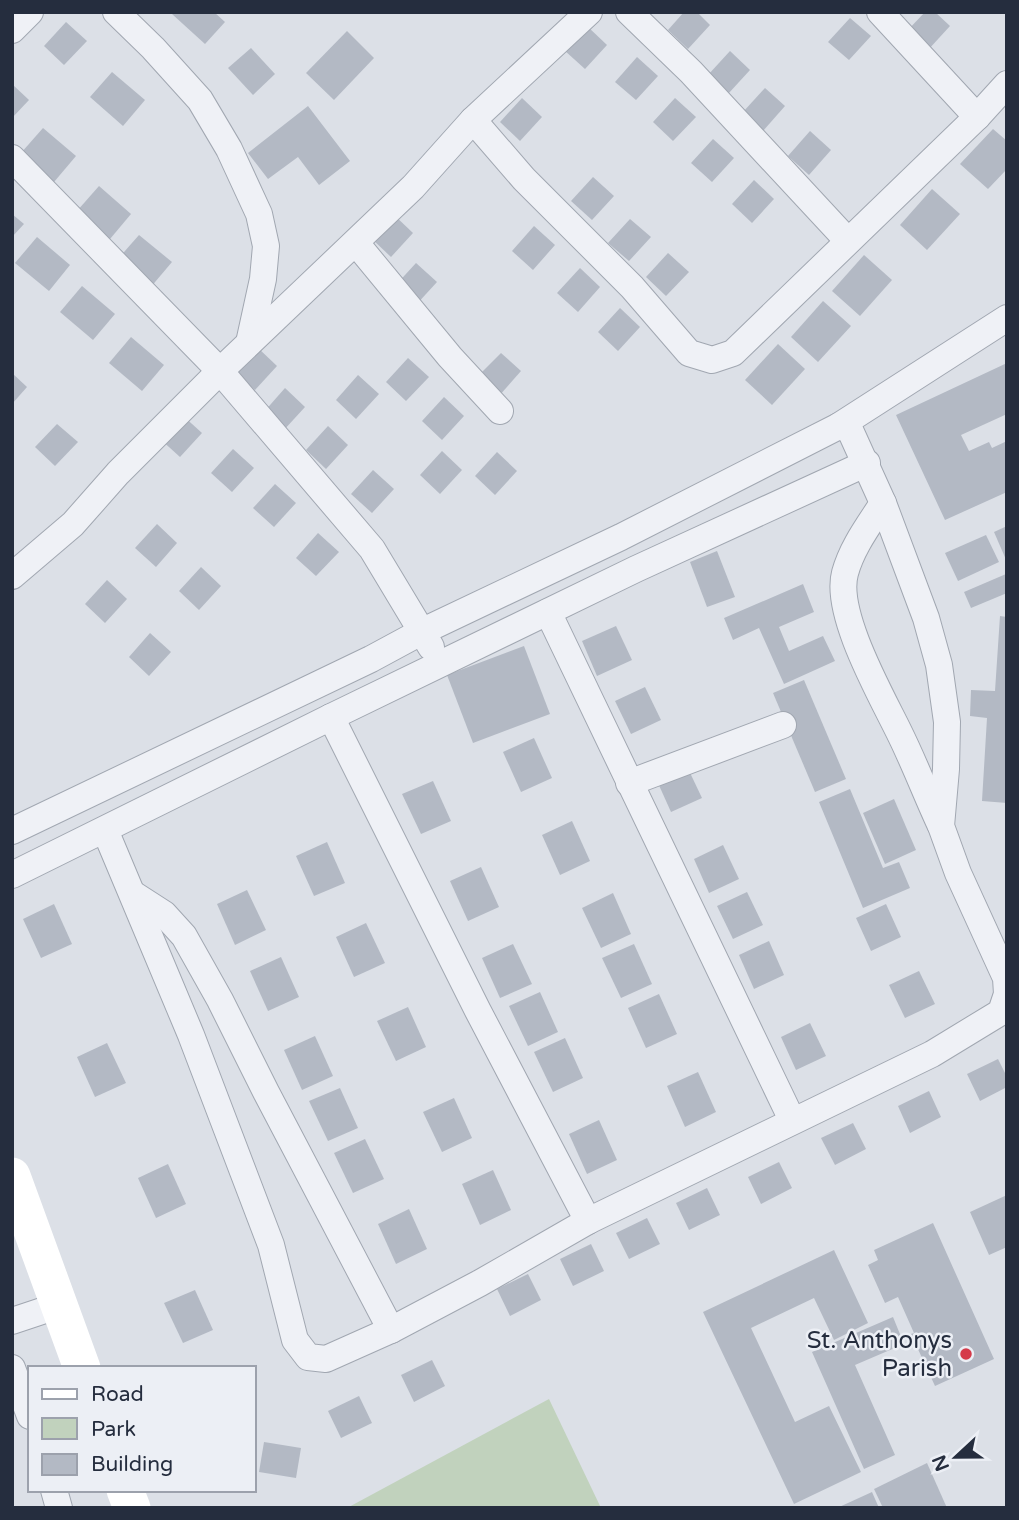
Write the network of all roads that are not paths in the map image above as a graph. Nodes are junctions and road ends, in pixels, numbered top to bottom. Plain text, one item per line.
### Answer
1 (30, 12) edge
2 (116, 12) edge
3 (589, 12) edge
4 (629, 12) edge
5 (880, 12) edge
6 (12, 30) edge
7 (1007, 84) edge
8 (977, 117) junction
9 (473, 120) junction
10 (12, 159) edge
11 (848, 241) junction
12 (356, 243) junction
13 (1007, 318) edge
14 (249, 343) junction
15 (220, 371) junction
16 (500, 411) dead end
17 (839, 426) junction
18 (867, 463) junction
19 (883, 503) junction
20 (621, 537) junction
21 (636, 569) junction
22 (12, 576) edge
23 (548, 612) junction
24 (421, 632) junction
25 (440, 664) junction
26 (331, 717) junction
27 (783, 725) dead end
28 (219, 732) junction
29 (237, 763) junction
30 (629, 783) junction
31 (941, 826) junction
32 (105, 830) junction
33 (12, 831) edge
34 (12, 875) edge
35 (133, 894) junction
36 (792, 1120) junction
37 (12, 1176) edge
38 (588, 1221) junction
39 (60, 1306) junction
40 (12, 1321) edge
41 (391, 1330) junction
42 (81, 1366) edge
43 (12, 1368) edge
44 (28, 1411) edge

1 - 6 street
2 - 14 street
3 - 9 street
4 - 11 street
5 - 8 street
7 - 8 street
8 - 11 street
9 - 11 street
9 - 12 street
10 - 15 street
12 - 14 street
12 - 16 street
13 - 17 street
14 - 15 street
15 - 22 street
15 - 24 street
17 - 18 street
17 - 20 street
18 - 19 street
18 - 21 street
19 - 31 street
19 - 31 street
20 - 21 street
20 - 24 street
21 - 23 street
23 - 25 street
23 - 30 street
24 - 25 street
24 - 28 street
25 - 26 street
26 - 29 street
26 - 38 street
27 - 30 street
28 - 29 street
28 - 33 street
29 - 32 street
30 - 36 street
31 - 36 street
32 - 34 street
32 - 35 street
35 - 41 street
35 - 41 street
36 - 38 street
37 - 39 main road
38 - 41 street
39 - 40 street
39 - 42 main road
43 - 44 street

